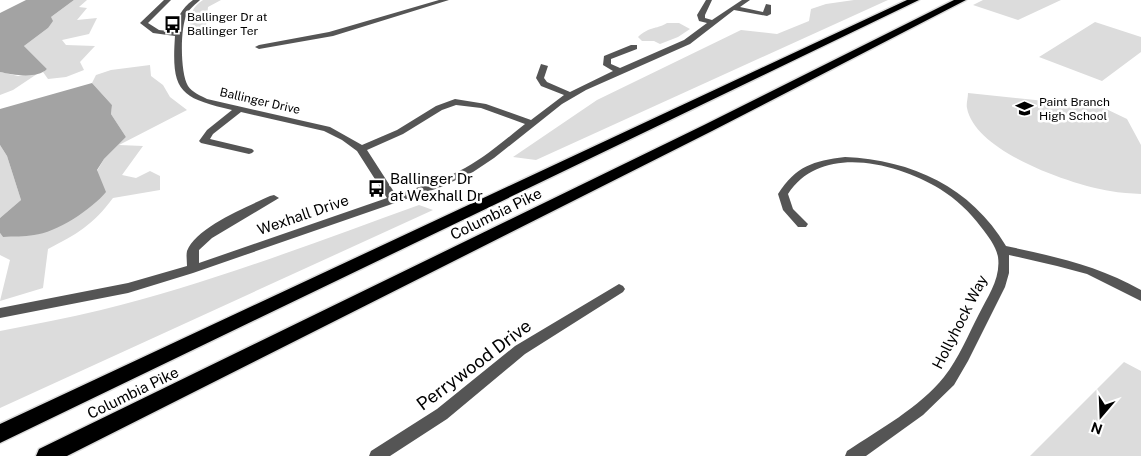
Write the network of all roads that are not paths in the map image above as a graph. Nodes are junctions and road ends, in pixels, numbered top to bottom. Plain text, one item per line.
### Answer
1 (168, 0) edge
2 (197, 0) edge
3 (446, 0) edge
4 (709, 0) edge
5 (747, 0) edge
6 (914, 0) edge
7 (961, 0) edge
8 (768, 5) dead end
9 (733, 8) junction
10 (714, 23) junction
11 (180, 34) junction
12 (258, 47) dead end
13 (634, 47) dead end
14 (544, 66) dead end
15 (619, 71) junction
16 (571, 95) junction
17 (239, 109) junction
18 (531, 123) junction
19 (361, 149) junction
20 (249, 151) dead end
21 (274, 198) dead end
22 (394, 201) junction
23 (802, 224) dead end
24 (1002, 250) junction
25 (193, 269) junction
26 (619, 289) dead end
27 (1141, 296) edge
28 (0, 314) edge
29 (0, 434) edge
30 (46, 456) edge
31 (377, 456) edge
32 (853, 456) edge

1 - 11 street
2 - 11 street, Ballinger Drive
3 - 12 street
4 - 10 street
5 - 9 street, Wexhall Drive
6 - 29 highway, Columbia Pike
7 - 30 highway, Columbia Pike
8 - 9 street
9 - 10 street, Wexhall Drive
10 - 15 street, Wexhall Drive
11 - 17 street, Ballinger Drive
13 - 15 street
14 - 16 street
15 - 16 street, Wexhall Drive
16 - 18 street, Wexhall Drive
17 - 19 street, Ballinger Drive
17 - 20 street
18 - 19 street
18 - 22 street, Wexhall Drive
19 - 22 street, Ballinger Drive
21 - 25 street
22 - 25 street, Wexhall Drive
23 - 24 street
24 - 27 street
24 - 32 street, Hollyhock Way
25 - 28 street, Wexhall Drive
26 - 31 street, Perrywood Drive

